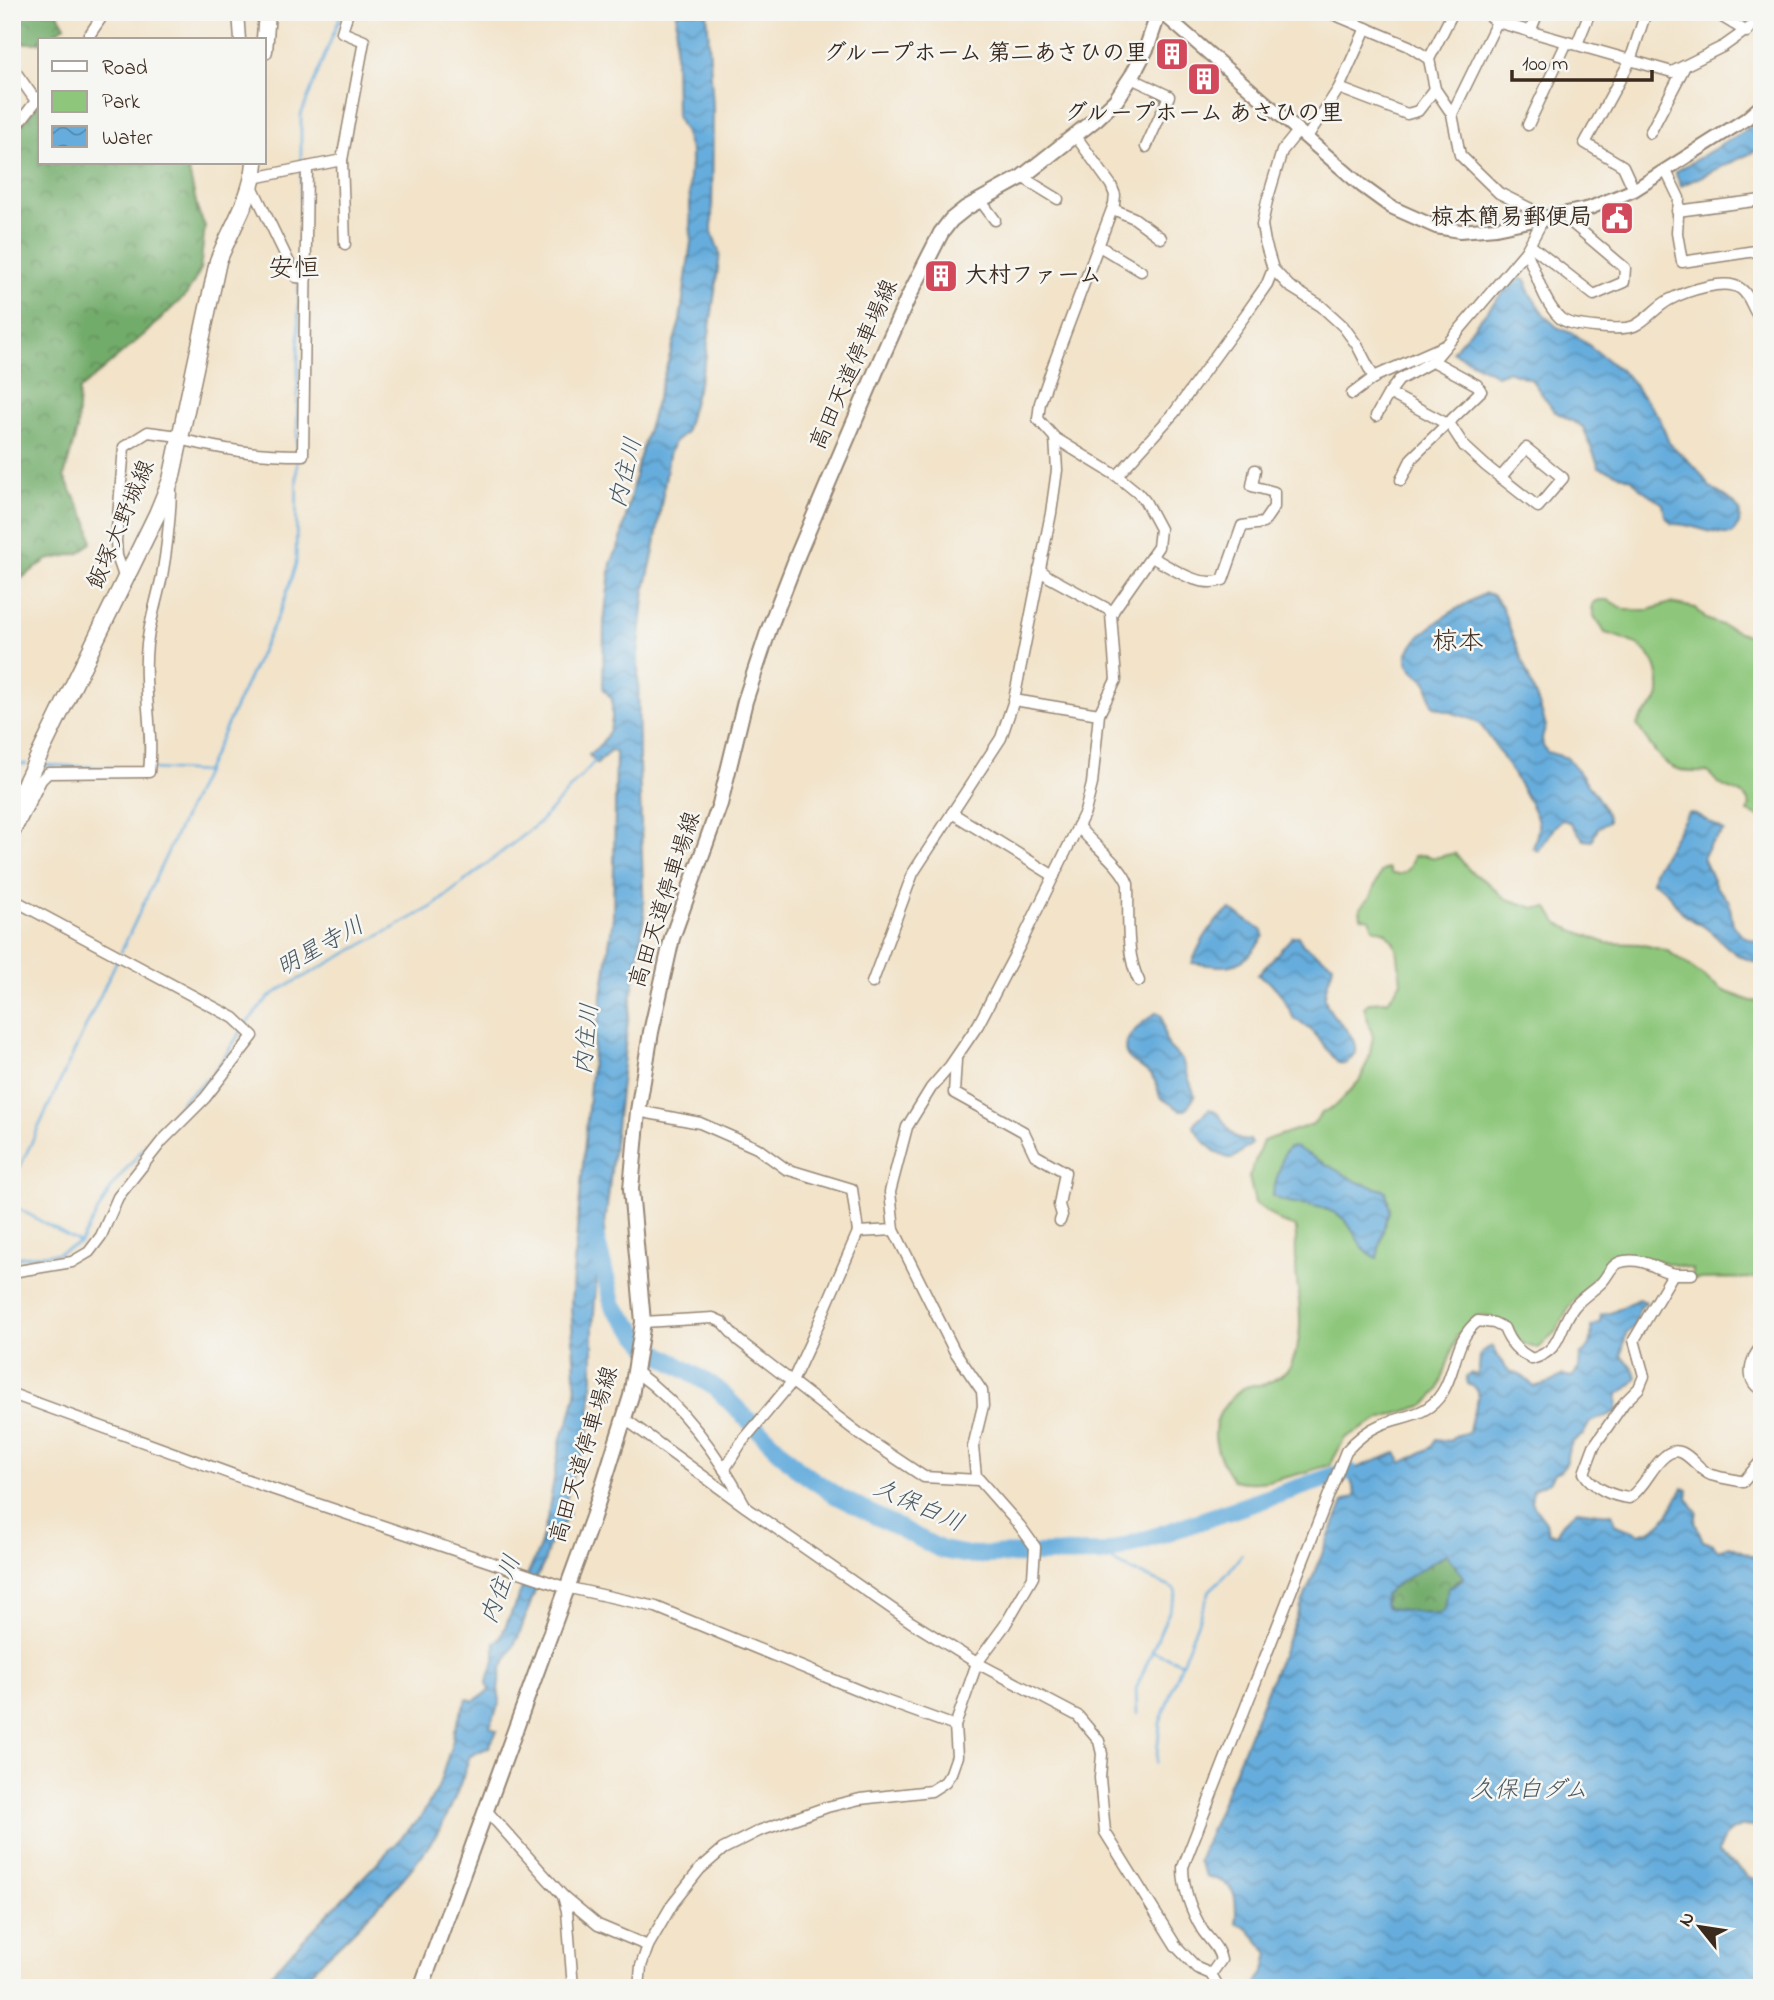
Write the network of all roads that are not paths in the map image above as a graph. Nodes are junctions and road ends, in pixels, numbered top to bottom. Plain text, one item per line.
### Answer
1 (105, 12) edge
2 (238, 12) edge
3 (267, 12) edge
4 (348, 12) edge
5 (1160, 12) edge
6 (1328, 12) edge
7 (1453, 12) edge
8 (1484, 12) edge
9 (1538, 12) edge
10 (1590, 12) edge
11 (1646, 12) edge
12 (1714, 12) edge
13 (1762, 19) edge
14 (1497, 23) junction
15 (1366, 28) junction
16 (1530, 32) junction
17 (1747, 32) junction
18 (87, 38) edge
19 (240, 38) edge
20 (265, 38) edge
21 (1572, 43) junction
22 (1429, 59) junction
23 (1630, 61) junction
24 (1685, 66) junction
25 (12, 75) edge
26 (1130, 78) junction
27 (1339, 88) junction
28 (1435, 89) junction
29 (38, 98) edge
30 (1762, 105) edge
31 (1452, 114) junction
32 (1528, 125) dead end
33 (12, 132) edge
34 (1650, 133) dead end
35 (1303, 134) junction
36 (1075, 135) junction
37 (1146, 147) dead end
38 (342, 160) junction
39 (302, 168) junction
40 (1666, 171) junction
41 (254, 176) edge
42 (1022, 177) junction
43 (1634, 190) junction
44 (1058, 199) dead end
45 (979, 200) junction
46 (1762, 200) edge
47 (1113, 209) junction
48 (1677, 211) junction
49 (1560, 214) junction
50 (1545, 216) junction
51 (995, 220) dead end
52 (1161, 238) dead end
53 (345, 244) dead end
54 (1099, 246) junction
55 (1528, 248) junction
56 (1762, 250) edge
57 (1273, 269) junction
58 (1141, 271) dead end
59 (301, 277) junction
60 (1762, 320) edge
61 (1445, 346) junction
62 (1433, 362) junction
63 (1374, 378) junction
64 (1389, 393) junction
65 (1352, 394) dead end
66 (1376, 416) dead end
67 (1448, 424) junction
68 (179, 437) junction
69 (1055, 438) junction
70 (1255, 470) dead end
71 (1116, 476) junction
72 (1500, 478) dead end
73 (171, 480) junction
74 (1401, 480) dead end
75 (1151, 556) junction
76 (1039, 569) junction
77 (125, 579) junction
78 (1112, 612) junction
79 (1014, 700) junction
80 (1099, 714) junction
81 (12, 811) edge
82 (953, 813) junction
83 (1078, 826) junction
84 (12, 838) edge
85 (1054, 876) junction
86 (12, 900) edge
87 (1139, 982) dead end
88 (872, 983) dead end
89 (957, 1056) junction
90 (638, 1111) junction
91 (1060, 1221) dead end
92 (894, 1230) junction
93 (858, 1232) junction
94 (12, 1272) edge
95 (1673, 1274) junction
96 (1692, 1274) dead end
97 (643, 1322) junction
98 (1762, 1346) edge
99 (636, 1372) junction
100 (792, 1382) junction
101 (1762, 1390) edge
102 (12, 1394) edge
103 (625, 1419) junction
104 (1762, 1460) edge
105 (724, 1470) junction
106 (978, 1480) junction
107 (747, 1508) junction
108 (564, 1587) junction
109 (977, 1663) junction
110 (955, 1726) junction
111 (485, 1809) junction
112 (563, 1896) junction
113 (648, 1946) junction
114 (1211, 1974) junction
115 (421, 1988) edge
116 (573, 1988) edge
117 (639, 1988) edge
118 (1219, 1988) edge

1 - 18 street
2 - 19 street
3 - 20 main road
4 - 38 street
5 - 26 main road, 高田天道停車場線
5 - 35 street
6 - 15 street
7 - 22 street
8 - 14 street
9 - 16 street
10 - 21 street
11 - 23 street
12 - 17 street
13 - 17 street
14 - 16 street
14 - 31 street
15 - 22 street
15 - 27 street
16 - 21 street
17 - 24 street
21 - 23 street
21 - 32 street
22 - 28 street
23 - 24 street
23 - 43 street
24 - 34 street
25 - 29 street
26 - 36 main road, 高田天道停車場線
26 - 37 street
27 - 28 street
27 - 35 street
28 - 31 street
29 - 33 street
30 - 40 street
31 - 50 street
35 - 50 street
35 - 57 street
36 - 42 main road, 高田天道停車場線
36 - 47 street
38 - 39 street
38 - 53 street
39 - 41 street
39 - 59 street
40 - 43 street
40 - 48 street
41 - 59 street
41 - 68 main road, 飯塚大野城線
42 - 44 street
42 - 45 main road, 高田天道停車場線
43 - 49 street
45 - 51 street
45 - 90 main road, 高田天道停車場線
46 - 48 street
47 - 52 street
47 - 54 street
48 - 56 street
49 - 50 street
49 - 55 street
50 - 55 street
54 - 58 street
54 - 69 street
55 - 60 street
55 - 61 street
57 - 63 street
57 - 71 street
59 - 68 street
61 - 62 street
61 - 63 street
62 - 64 street
62 - 67 street
63 - 65 street
64 - 66 street
64 - 67 street
67 - 72 street
67 - 74 street
68 - 73 main road, 飯塚大野城線
68 - 77 street
69 - 71 street
69 - 76 street
70 - 75 street
71 - 75 street
73 - 77 main road, 飯塚大野城線
73 - 84 street
75 - 78 street
76 - 78 street
76 - 79 street
77 - 81 main road, 飯塚大野城線
78 - 80 street
79 - 80 street
79 - 82 street
80 - 83 street
82 - 85 street
82 - 88 street
83 - 85 street
83 - 87 street
85 - 89 street
86 - 94 street
89 - 91 street
89 - 92 street
90 - 93 street
90 - 97 main road, 高田天道停車場線
92 - 93 street
92 - 106 street
93 - 100 street
95 - 96 street
95 - 104 street
95 - 114 street
97 - 99 main road, 高田天道停車場線
97 - 100 street
98 - 101 street
99 - 103 main road, 高田天道停車場線
99 - 105 street
100 - 105 street
100 - 106 street
102 - 108 street
103 - 107 street
103 - 108 main road, 高田天道停車場線
105 - 107 street
106 - 109 street
107 - 109 street
108 - 110 street
108 - 111 main road, 高田天道停車場線
109 - 110 street
109 - 114 street
110 - 113 street
111 - 112 street
111 - 115 main road, 高田天道停車場線
112 - 113 street
112 - 116 street
113 - 117 street
114 - 118 street

